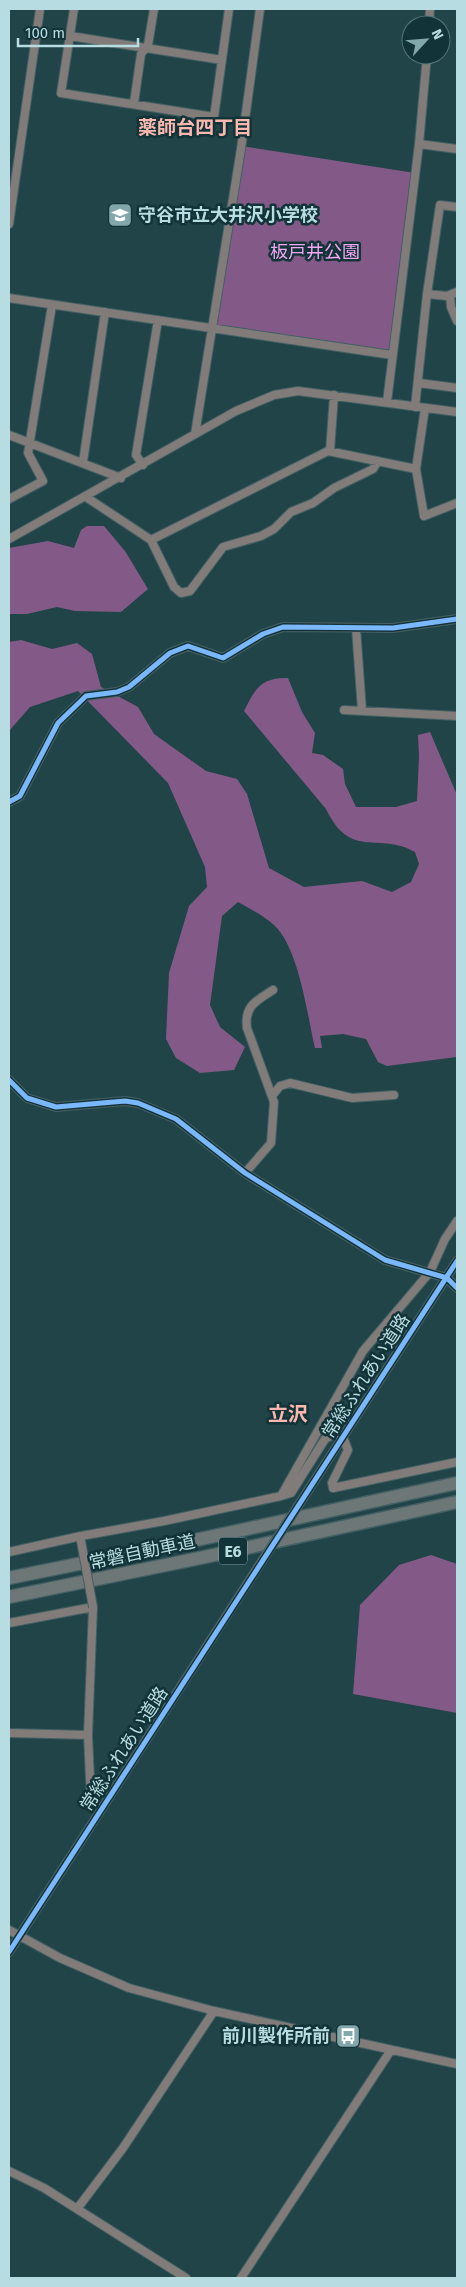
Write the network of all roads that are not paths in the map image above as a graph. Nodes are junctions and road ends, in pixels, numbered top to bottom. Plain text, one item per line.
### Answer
1 (40, 9) edge
2 (74, 9) edge
3 (154, 9) edge
4 (229, 9) edge
5 (260, 9) edge
6 (70, 36) junction
7 (145, 50) junction
8 (222, 60) junction
9 (426, 65) edge
10 (134, 103) junction
11 (419, 144) junction
12 (457, 149) edge
13 (10, 206) edge
14 (457, 207) edge
15 (9, 224) edge
16 (454, 293) edge
17 (427, 294) junction
18 (9, 298) edge
19 (52, 305) junction
20 (104, 312) junction
21 (158, 320) junction
22 (457, 321) edge
23 (211, 328) junction
24 (392, 355) junction
25 (419, 383) junction
26 (457, 388) edge
27 (334, 395) junction
28 (387, 402) junction
29 (415, 407) junction
30 (425, 408) junction
31 (457, 412) edge
32 (195, 434) junction
33 (9, 435) edge
34 (29, 444) junction
35 (330, 451) junction
36 (378, 461) junction
37 (82, 462) junction
38 (143, 465) junction
39 (416, 469) junction
40 (120, 478) junction
41 (86, 497) junction
42 (9, 499) edge
43 (457, 503) edge
44 (9, 539) edge
45 (152, 540) junction
46 (457, 619) edge
47 (356, 628) junction
48 (344, 710) dead end
49 (362, 710) junction
50 (457, 716) edge
51 (9, 802) edge
52 (273, 990) dead end
53 (9, 1080) edge
54 (394, 1095) dead end
55 (272, 1096) junction
56 (245, 1173) junction
57 (457, 1221) edge
58 (457, 1261) edge
59 (430, 1272) junction
60 (447, 1278) junction
61 (457, 1288) edge
62 (343, 1437) junction
63 (457, 1462) edge
64 (457, 1483) edge
65 (281, 1496) junction
66 (457, 1502) edge
67 (81, 1539) junction
68 (9, 1552) edge
69 (9, 1578) edge
70 (9, 1597) edge
71 (93, 1607) junction
72 (9, 1623) edge
73 (9, 1733) edge
74 (88, 1735) junction
75 (102, 1808) junction
76 (9, 1930) edge
77 (19, 1936) junction
78 (9, 1952) edge
79 (214, 2012) junction
80 (391, 2050) junction
81 (457, 2064) edge
82 (9, 2171) edge
83 (77, 2209) junction
84 (186, 2278) edge
85 (241, 2278) edge

1 - 13 street
2 - 6 street
3 - 7 street
4 - 8 street
5 - 23 street
6 - 7 street
6 - 10 street
7 - 8 street
7 - 10 street
8 - 10 street
9 - 11 street
11 - 12 street
11 - 24 street
13 - 15 street
14 - 17 street
16 - 17 street
16 - 22 street
17 - 25 street
18 - 19 street
19 - 20 street
19 - 34 street
20 - 21 street
20 - 37 street
21 - 23 street
21 - 38 street
23 - 24 street
23 - 32 street
24 - 28 street
25 - 26 street
25 - 29 street
27 - 28 street
27 - 32 street
27 - 35 street
28 - 29 street
29 - 30 street
30 - 31 street
30 - 39 street
32 - 38 street
33 - 34 street
34 - 37 street
34 - 42 street
35 - 36 street
35 - 45 street
36 - 39 street
36 - 45 street
37 - 40 street
38 - 40 street
39 - 43 street
40 - 41 street
41 - 44 street
41 - 45 street
46 - 47 street
47 - 49 street
47 - 51 street
48 - 49 street
49 - 50 street
52 - 55 street
53 - 56 street
54 - 55 street
55 - 56 street
56 - 59 street
57 - 59 street
58 - 60 street, 常総ふれあい道路
59 - 60 street
59 - 65 street
60 - 61 street
60 - 62 street, 常総ふれあい道路
62 - 63 street
62 - 65 street
62 - 75 street, 常総ふれあい道路, bridge
64 - 69 highway, 常磐自動車道 / E6
65 - 67 street
66 - 70 highway, 常磐自動車道 / E6
67 - 68 street
67 - 71 street, bridge
71 - 72 street
71 - 74 street
73 - 74 street
74 - 75 street
75 - 77 street, 常総ふれあい道路
76 - 77 street
77 - 78 street, 常総ふれあい道路
77 - 79 street
79 - 80 street
79 - 83 street
80 - 81 street
80 - 85 street
82 - 83 street
83 - 84 street

